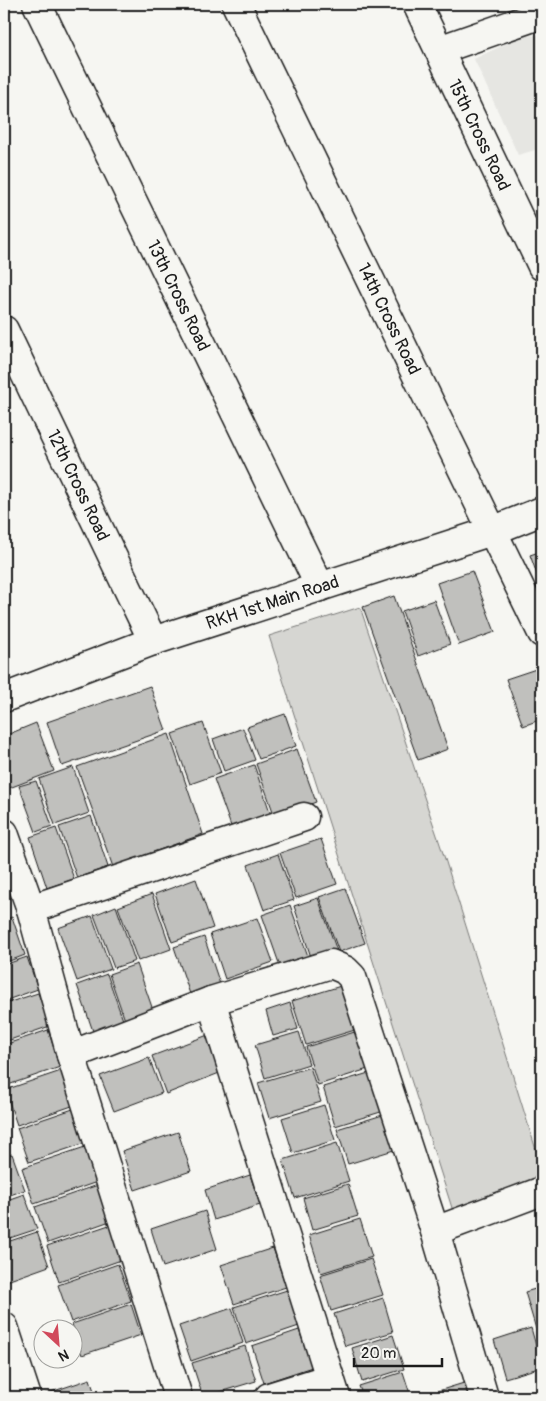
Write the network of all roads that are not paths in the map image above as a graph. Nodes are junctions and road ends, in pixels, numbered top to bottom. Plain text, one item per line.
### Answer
1 (37, 4) edge
2 (236, 4) edge
3 (417, 4) edge
4 (542, 14) edge
5 (439, 50) junction
6 (542, 266) edge
7 (4, 330) edge
8 (542, 511) edge
9 (492, 531) junction
10 (320, 587) junction
11 (542, 633) edge
12 (153, 641) junction
13 (4, 698) edge
14 (304, 816) dead end
15 (4, 833) edge
16 (31, 909) junction
17 (211, 1002) junction
18 (71, 1055) junction
19 (542, 1191) edge
20 (435, 1231) junction
21 (4, 1327) edge
22 (333, 1388) edge
23 (27, 1397) edge
24 (178, 1397) edge
25 (269, 1397) edge
26 (484, 1397) edge

1 - 10 street, 13th Cross Road
2 - 9 street, 14th Cross Road
3 - 5 street, 15th Cross Road
4 - 5 street
5 - 6 street, 15th Cross Road
7 - 12 street, 12th Cross Road
8 - 9 street, RKH 1st Main Road
9 - 10 street, RKH 1st Main Road
9 - 11 street, 14th Cross Road
10 - 12 street, RKH 1st Main Road
12 - 13 street, RKH 1st Main Road
14 - 16 street
15 - 16 street
16 - 18 street
17 - 18 street
17 - 20 street
17 - 22 street
18 - 24 street
19 - 20 street
20 - 26 street
21 - 23 street
22 - 25 street

